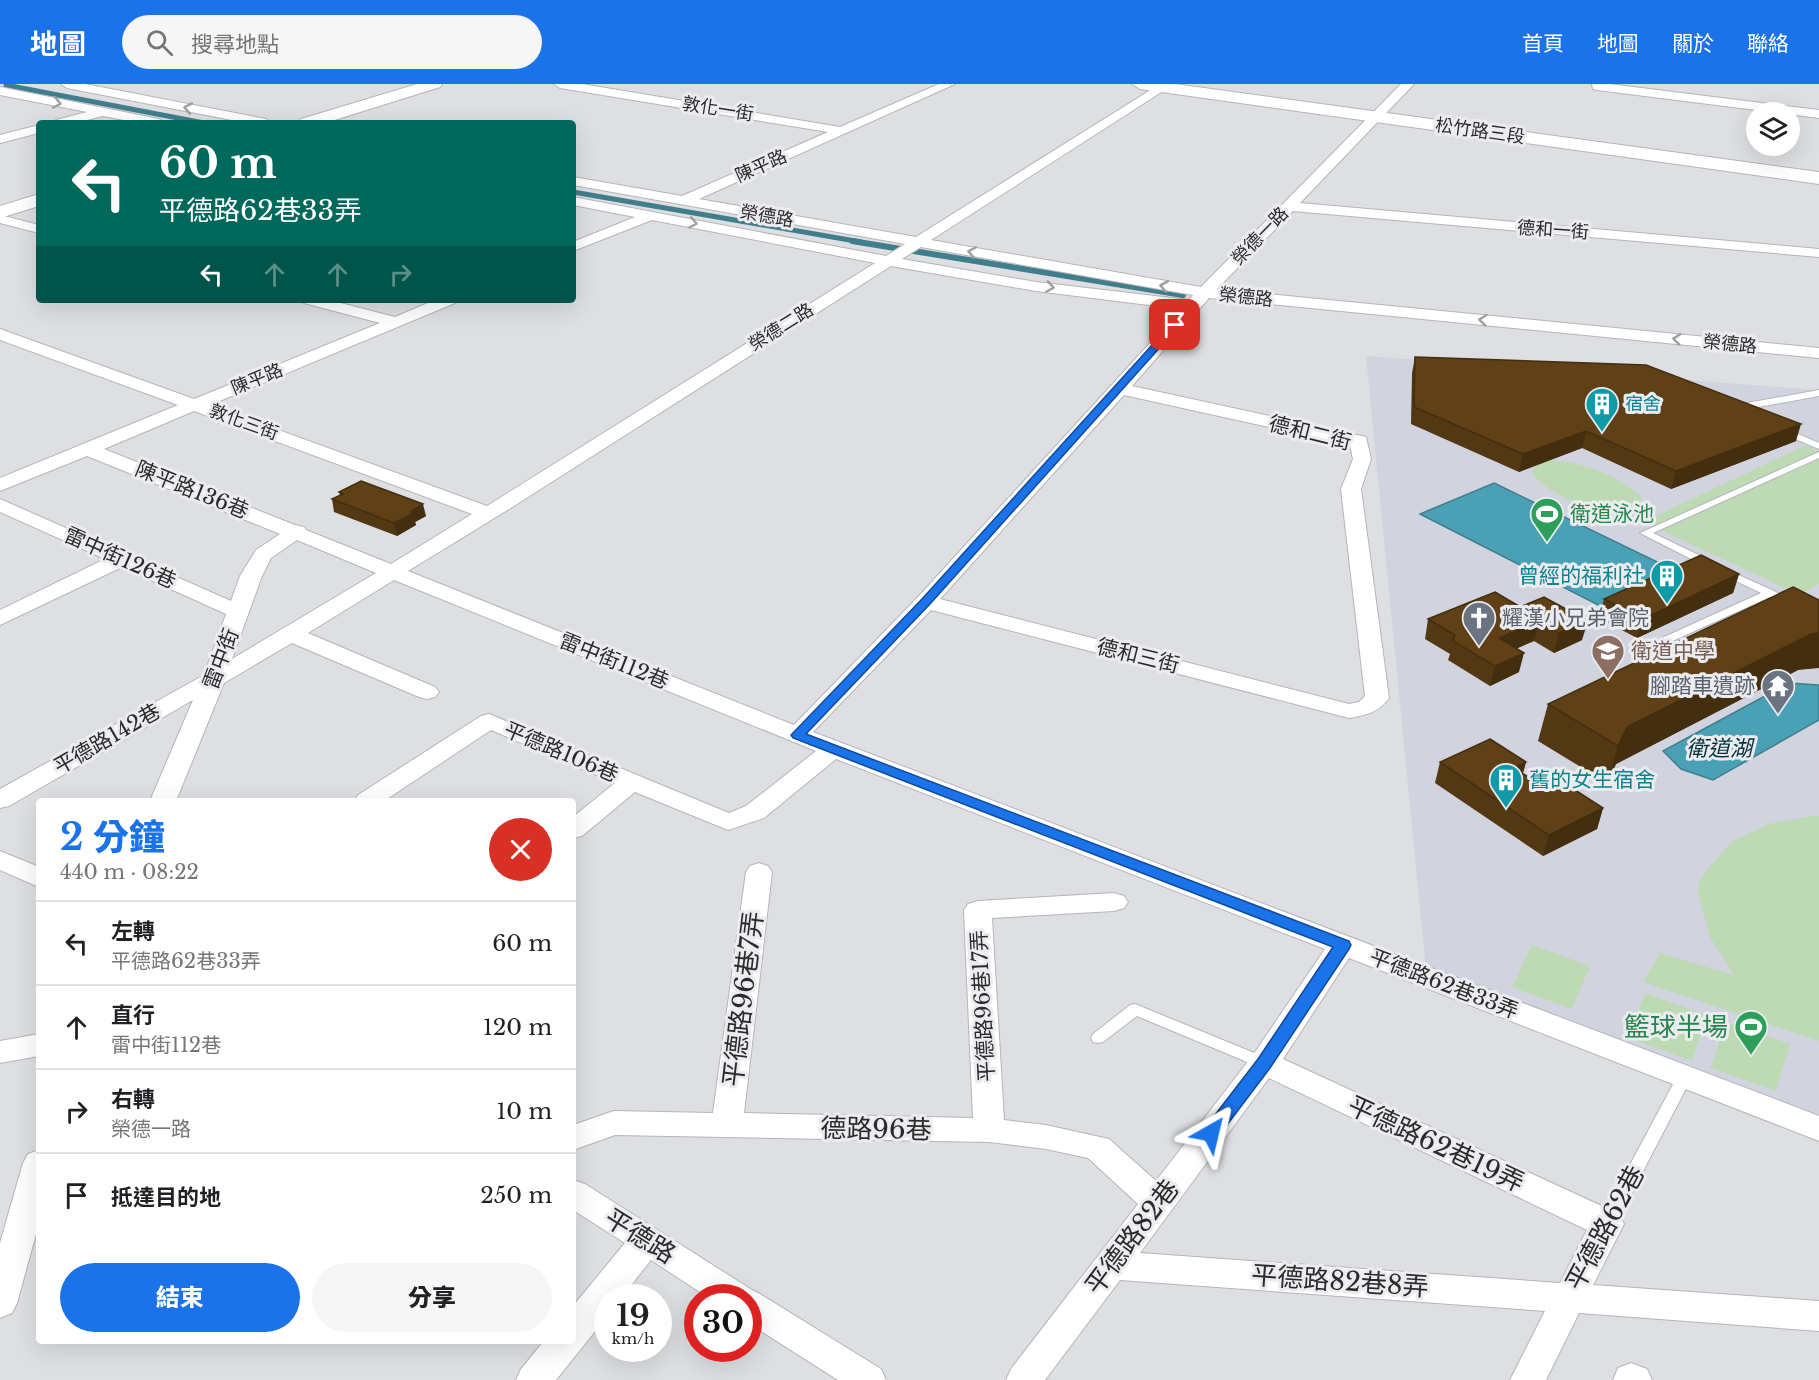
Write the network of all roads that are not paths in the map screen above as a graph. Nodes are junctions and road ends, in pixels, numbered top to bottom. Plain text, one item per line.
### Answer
1 (67, 84) edge
2 (418, 84) edge
3 (434, 84) edge
4 (560, 84) edge
5 (949, 84) edge
6 (1140, 84) edge
7 (1188, 84) edge
8 (1408, 84) edge
9 (1598, 84) edge
10 (1165, 86) edge
11 (0, 92) edge
12 (103, 111) junction
13 (1380, 114) junction
14 (1819, 114) edge
15 (71, 120) edge
16 (145, 120) edge
17 (251, 120) edge
18 (302, 120) edge
19 (317, 120) edge
20 (36, 130) edge
21 (840, 131) junction
22 (0, 140) edge
23 (1819, 171) edge
24 (1819, 178) edge
25 (576, 182) edge
26 (685, 200) junction
27 (36, 201) edge
28 (576, 202) edge
29 (36, 206) edge
30 (1288, 206) junction
31 (0, 212) edge
32 (650, 215) junction
33 (0, 218) edge
34 (36, 229) edge
35 (915, 242) junction
36 (576, 247) edge
37 (1819, 253) edge
38 (885, 261) junction
39 (1199, 299) junction
40 (322, 303) edge
41 (442, 303) edge
42 (397, 322) junction
43 (0, 334) edge
44 (1819, 352) edge
45 (1819, 366) edge
46 (1120, 389) junction
47 (1819, 393) edge
48 (194, 404) junction
49 (1754, 418) edge
50 (1776, 427) edge
51 (1819, 446) edge
52 (87, 449) junction
53 (1819, 455) edge
54 (0, 485) edge
55 (0, 505) edge
56 (488, 513) junction
57 (297, 531) junction
58 (122, 559) junction
59 (395, 571) junction
60 (1770, 593) junction
61 (926, 602) junction
62 (1798, 607) edge
63 (239, 612) junction
64 (0, 618) edge
65 (291, 634) junction
66 (1655, 645) dead end
67 (214, 678) junction
68 (427, 692) dead end
69 (1349, 711) joint
70 (797, 735) junction
71 (833, 749) junction
72 (632, 782) junction
73 (164, 798) edge
74 (372, 798) edge
75 (0, 800) edge
76 (576, 828) edge
77 (0, 860) edge
78 (759, 872) dead end
79 (36, 877) edge
80 (1114, 902) dead end
81 (1343, 945) junction
82 (1098, 1038) dead end
83 (36, 1046) edge
84 (0, 1052) edge
85 (1264, 1063) junction
86 (1684, 1077) junction
87 (727, 1126) junction
88 (1819, 1129) edge
89 (989, 1130) junction
90 (576, 1137) edge
91 (36, 1183) edge
92 (576, 1195) edge
93 (1158, 1203) junction
94 (1607, 1224) junction
95 (28, 1238) edge
96 (647, 1240) junction
97 (1111, 1264) junction
98 (716, 1284) edge
99 (2, 1286) edge
100 (1568, 1298) junction
101 (762, 1313) edge
102 (1819, 1316) edge
103 (576, 1328) edge
104 (564, 1344) edge
105 (534, 1380) edge
106 (868, 1380) edge
107 (1024, 1380) edge
108 (1528, 1380) edge

17 -> 1 street
2 - 18 street
3 - 19 street
4 - 21 street, 敦化一街
5 - 21 street, 陳平路
6 - 10 street, 松竹路三段
7 - 13 street, 松竹路三段
8 - 13 street, 榮德一路
9 - 14 street
10 - 13 street, 松竹路三段
10 - 35 street, 榮德二路
11 -> 12 street
12 - 15 street
12 - 16 street
13 - 23 street, 松竹路三段
13 - 24 street, 松竹路三段
13 - 30 street, 榮德一路
20 - 22 street
21 - 26 street, 陳平路
25 - 26 street, 榮德路
26 - 32 street, 陳平路
26 - 35 street, 榮德路
27 - 31 street
28 - 32 street, 榮德路
29 - 33 street
30 - 37 street, 德和一街
30 - 39 street, 榮德一路
32 - 36 street, 陳平路
32 -> 38 street, 榮德路
33 - 34 street
35 - 38 street, 榮德二路
39 -> 35 street, 榮德路
38 -> 39 street, 榮德路
38 - 56 street, 榮德二路
44 -> 39 street, 榮德路
39 - 45 street, 榮德路
39 - 46 street, 榮德一路
40 - 42 street
41 - 42 street, 陳平路
42 - 48 street, 陳平路
43 - 48 street, 敦化三街
46 - 61 street, 榮德一路
46 - 69 street, 德和二街
47 - 49 lane
48 - 52 street, 陳平路
48 - 56 street, 敦化三街
50 - 51 lane
52 - 54 street, 陳平路
52 - 57 street, 陳平路136巷
53 - 60 lane
55 - 58 street, 雷中街126巷
56 - 59 street, 榮德二路
57 - 59 street, 雷中街112巷
57 - 63 street, 雷中街
58 - 63 street, 雷中街126巷
58 - 64 street
59 - 65 street
59 - 70 street, 雷中街112巷
60 - 62 lane
60 - 66 lane
61 - 69 street, 德和三街
61 - 70 street, 榮德一路
63 - 67 street, 雷中街
65 - 67 street
65 - 68 street
67 - 73 street, 雷中街
67 - 75 street, 平德路142巷
70 - 71 street, 雷中街112巷
71 - 72 street, 平德路106巷
71 - 81 street, 平德路62巷33弄
72 - 74 street, 平德路106巷
72 - 76 street, 平德路106巷
77 - 79 street
78 - 87 street, 平德路96巷7弄
80 - 89 street, 平德路96巷17弄
81 - 85 street, 平德路82巷
81 - 86 street, 平德路62巷33弄
82 - 85 lane
83 - 84 street
85 - 93 street, 平德路82巷
85 - 94 street, 平德路62巷19弄
86 - 88 street, 平德路62巷33弄
86 - 94 lane, 平德路62巷
87 - 89 street, 德路96巷
87 - 90 street, 德路96巷
89 - 93 street, 德路96巷
91 - 95 street
92 - 96 street, 平德路
93 - 97 street, 平德路82巷
94 - 100 street, 平德路62巷
95 - 99 street
96 - 98 street, 平德路
96 - 103 street
97 - 100 street, 平德路82巷8弄
97 - 107 street, 平德路82巷
100 - 102 street, 平德路82巷8弄
100 - 108 street, 平德路62巷
101 - 106 street
104 - 105 street

